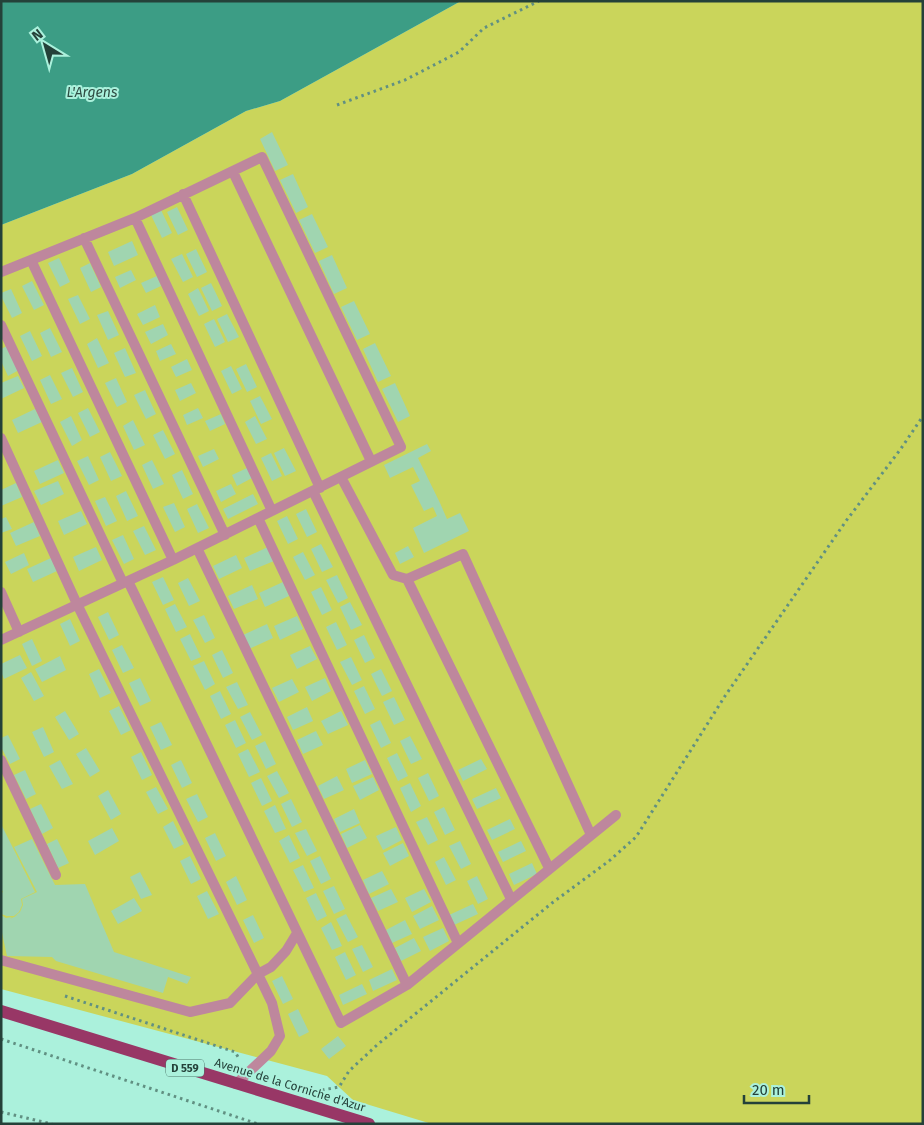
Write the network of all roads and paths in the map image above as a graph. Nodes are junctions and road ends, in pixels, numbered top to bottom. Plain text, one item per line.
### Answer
1 (539, 1) edge
2 (337, 105) dead end
3 (234, 172) junction
4 (183, 194) junction
5 (135, 218) junction
6 (84, 238) junction
7 (31, 260) junction
8 (1, 272) edge
9 (1, 325) edge
10 (1, 438) edge
11 (371, 461) junction
12 (341, 477) junction
13 (316, 489) junction
14 (272, 511) junction
15 (258, 518) junction
16 (225, 535) junction
17 (197, 548) junction
18 (173, 560) junction
19 (407, 579) junction
20 (125, 582) junction
21 (1, 592) edge
22 (76, 604) junction
23 (19, 632) junction
24 (1, 640) edge
25 (1, 760) edge
26 (616, 815) dead end
27 (591, 835) junction
28 (549, 868) junction
29 (56, 875) dead end
30 (511, 900) junction
31 (297, 933) junction
32 (458, 943) junction
33 (1, 960) edge
34 (258, 974) junction
35 (407, 985) junction
36 (62, 995) dead end
37 (1, 1011) edge
38 (1, 1039) edge
39 (248, 1073) junction
40 (236, 1084) junction
41 (1, 1112) edge
42 (52, 1124) edge
43 (258, 1124) edge
44 (369, 1124) edge

1 - 2 path
3 - 4 lane
3 - 11 lane
3 - 11 lane
4 - 5 lane
4 - 13 lane
5 - 6 lane
5 - 14 lane
6 - 7 lane
6 - 16 lane
7 - 8 lane
7 - 18 lane
9 - 20 lane
10 - 22 lane
11 - 12 lane
12 - 13 lane
12 - 19 lane
13 - 14 lane
13 - 30 lane
14 - 15 lane
15 - 16 lane
15 - 32 lane
16 - 17 lane
17 - 18 lane
17 - 35 lane
18 - 20 lane
19 - 27 lane
19 - 28 lane
20 - 22 lane
20 - 31 lane
21 - 23 lane
22 - 23 lane
22 - 34 lane
23 - 24 lane
25 - 29 lane
26 - 27 lane
27 - 28 lane
28 - 30 lane
30 - 32 lane
31 - 34 lane
31 - 35 lane
32 - 35 lane
33 - 34 lane
34 - 39 lane
36 - 39 path
37 - 40 main road, Avenue de la Corniche d'Azur / D 559
38 - 43 path
39 - 40 lane
40 - 44 main road, Avenue de la Corniche d'Azur / D 559
41 - 42 path

